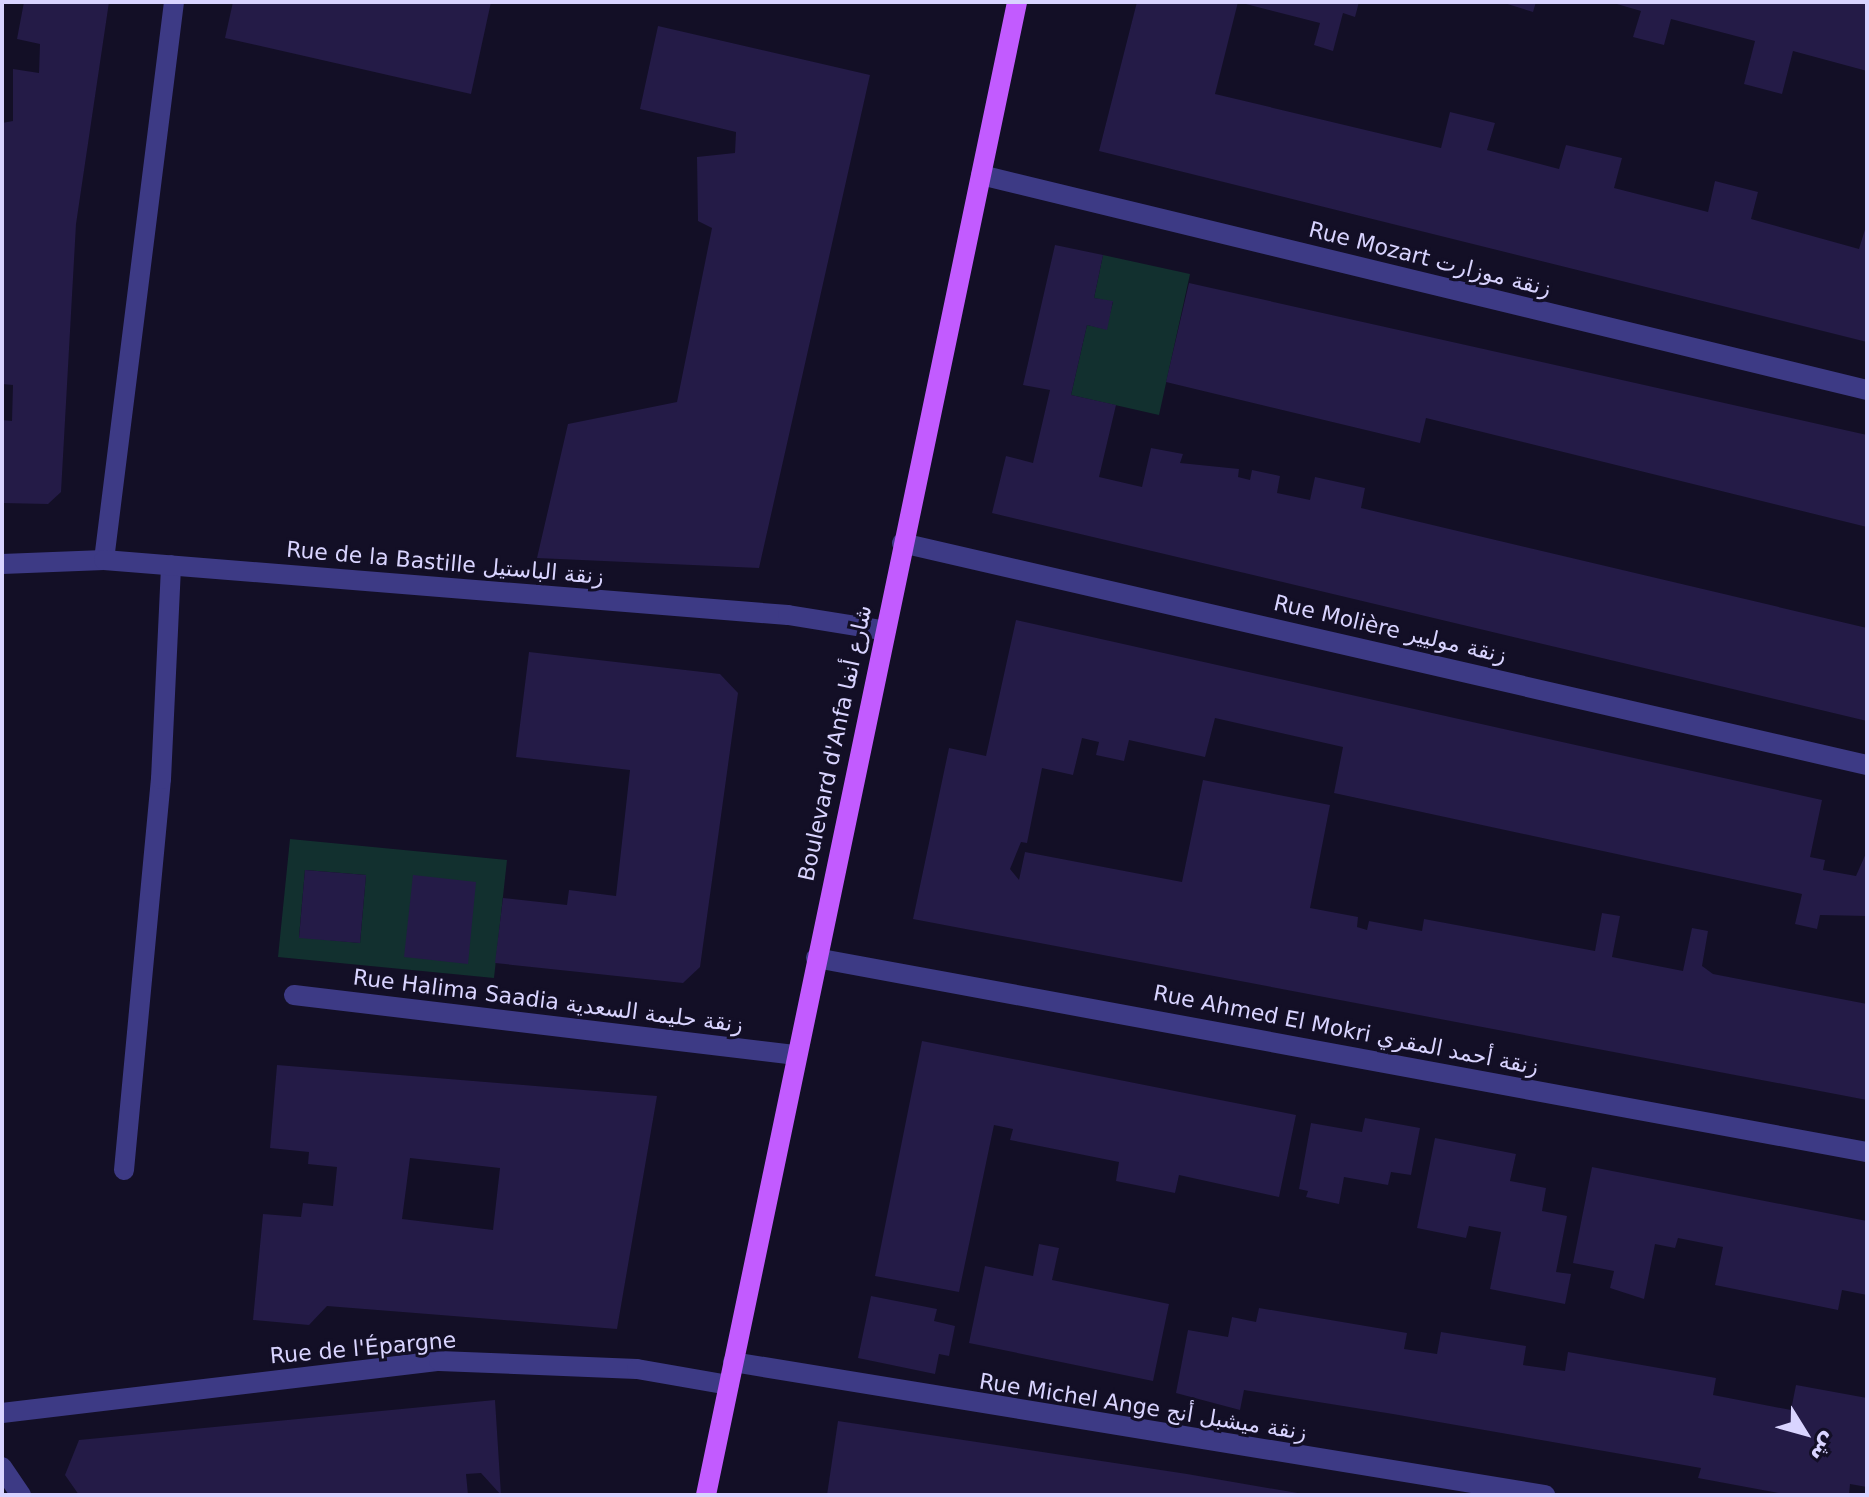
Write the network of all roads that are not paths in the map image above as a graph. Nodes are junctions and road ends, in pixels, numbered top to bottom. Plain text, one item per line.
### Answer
1 (174, 2) edge
2 (1017, 2) edge
3 (981, 175) junction
4 (1867, 390) edge
5 (902, 543) junction
6 (104, 560) junction
7 (2, 564) edge
8 (171, 565) junction
9 (882, 630) junction
10 (1867, 765) edge
11 (816, 958) junction
12 (294, 995) dead end
13 (796, 1055) junction
14 (1867, 1152) edge
15 (124, 1170) dead end
16 (733, 1362) junction
17 (729, 1385) junction
18 (2, 1413) edge
19 (2, 1467) edge
20 (21, 1495) edge
21 (706, 1495) edge
22 (1545, 1495) edge

1 - 6 street
2 - 3 main road, Boulevard d'Anfa شارع أنفا
3 - 4 street, Rue Mozart زنقة موزارت
3 - 5 main road, Boulevard d'Anfa شارع أنفا
5 - 9 main road, Boulevard d'Anfa شارع أنفا
5 - 10 street, Rue Molière زنقة موليير
6 - 7 street, Rue de la Bastille زنقة الباستيل
6 - 8 street, Rue de la Bastille زنقة الباستيل
8 - 9 street, Rue de la Bastille زنقة الباستيل
8 - 15 street
9 - 11 main road, Boulevard d'Anfa شارع أنفا
11 - 13 main road, Boulevard d'Anfa شارع أنفا
11 - 14 street, Rue Ahmed El Mokri زنقة أحمد المقري
12 - 13 street, Rue Halima Saadia زنقة حليمة السعدية
13 - 16 main road, Boulevard d'Anfa شارع أنفا
16 - 17 main road, Boulevard d'Anfa شارع أنفا
16 - 22 street, Rue Michel Ange زنقة ميشبل أنج
17 - 18 street, Rue de l'Épargne
17 - 21 main road, Boulevard d'Anfa شارع أنفا
19 - 20 street

